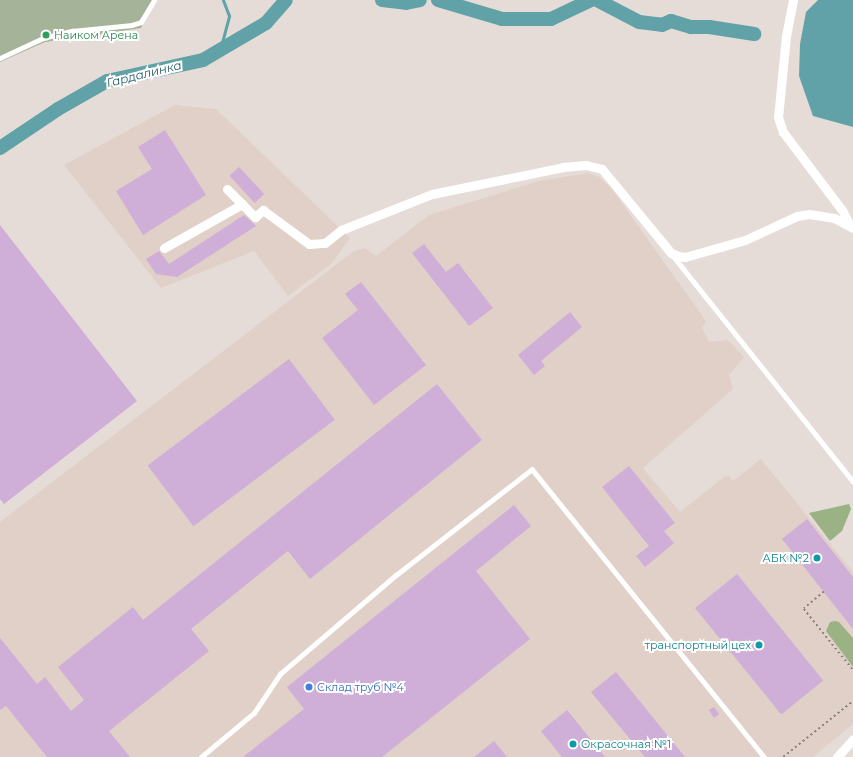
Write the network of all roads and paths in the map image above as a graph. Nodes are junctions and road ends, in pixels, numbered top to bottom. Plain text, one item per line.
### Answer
1 (154, 0) edge
2 (793, 1) edge
3 (0, 58) edge
4 (227, 189) dead end
5 (242, 204) junction
6 (852, 227) edge
7 (164, 248) dead end
8 (671, 253) junction
9 (853, 481) edge
10 (824, 592) dead end
11 (853, 670) edge
12 (853, 701) edge
13 (853, 739) edge
14 (201, 757) edge
15 (764, 757) edge
16 (783, 757) edge
17 (837, 757) edge

1 - 3 lane
2 - 6 street
4 - 5 street
5 - 7 street
5 - 8 street
6 - 8 street
8 - 9 lane
10 - 11 path
12 - 16 path
13 - 17 street
14 - 15 lane

